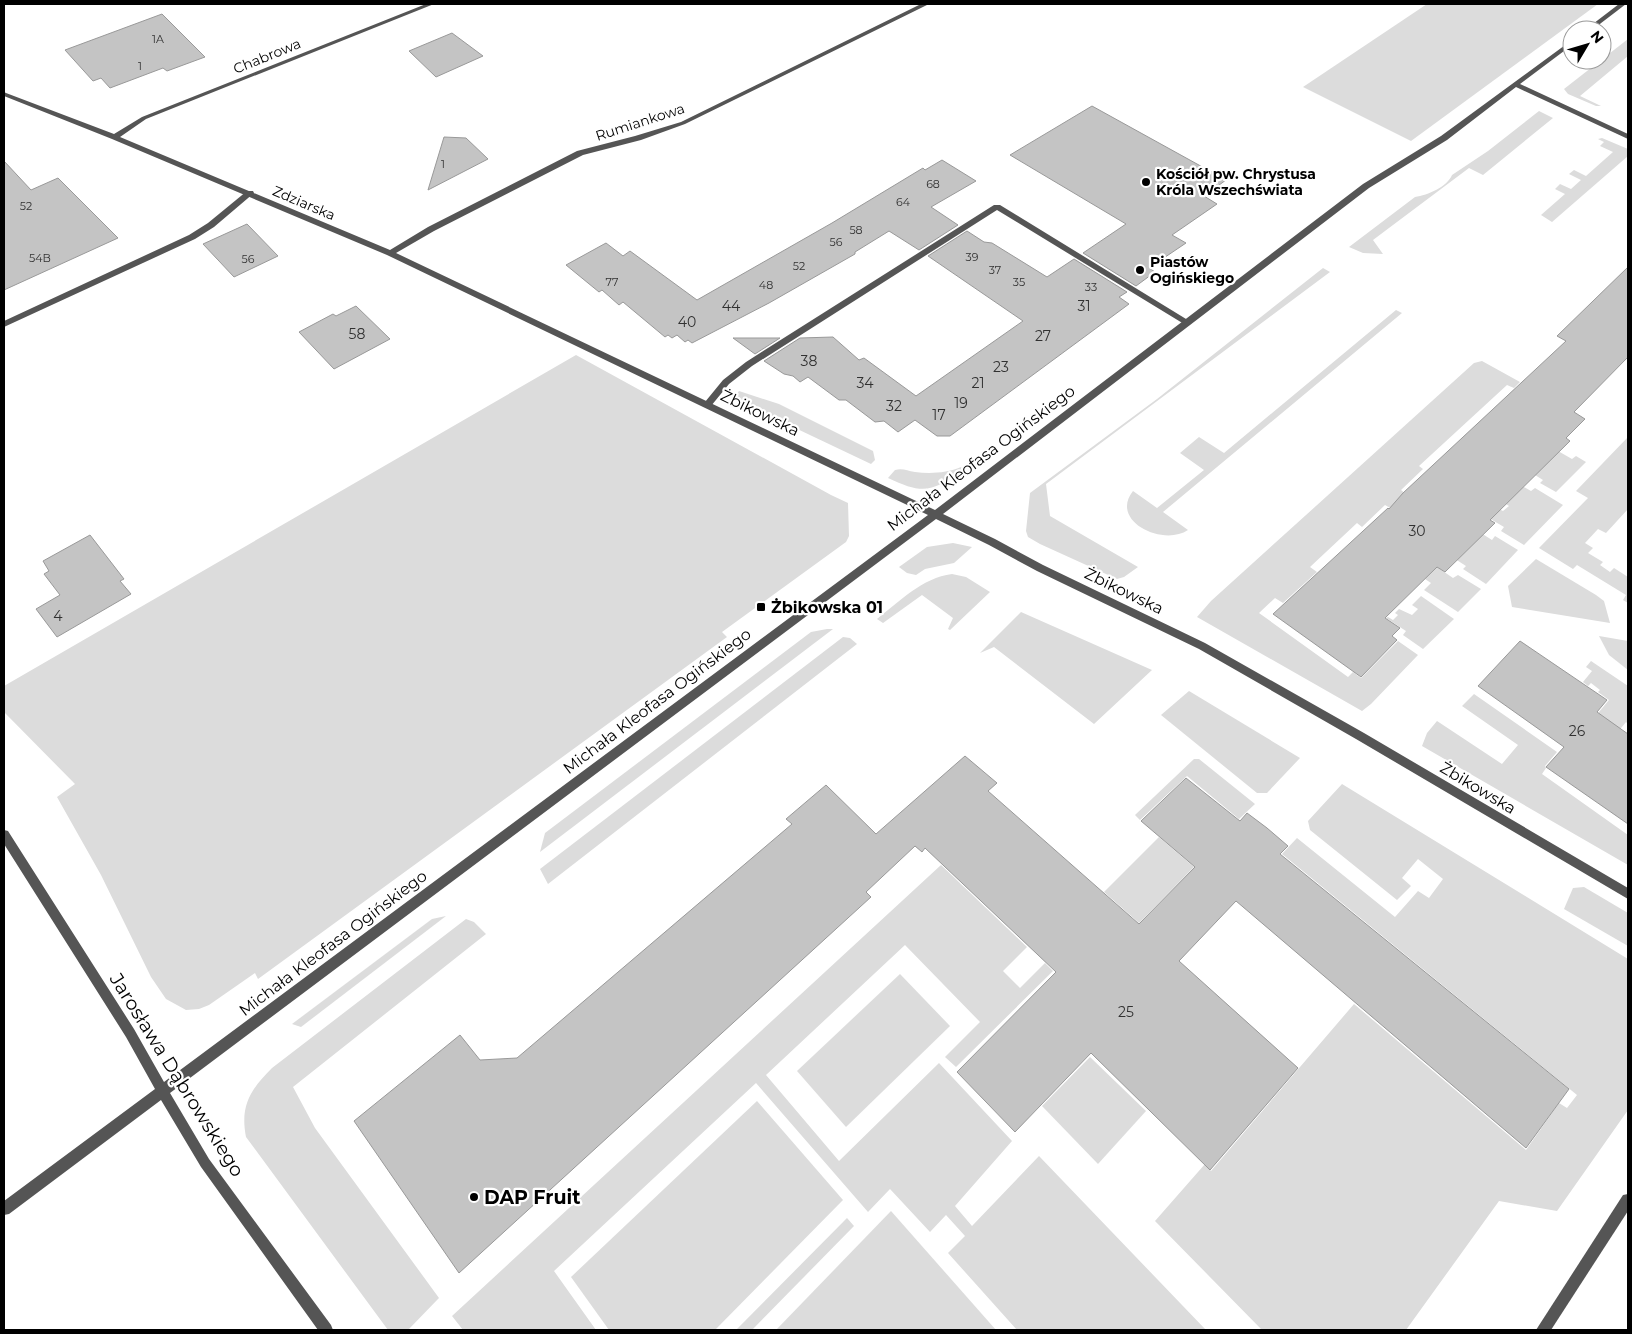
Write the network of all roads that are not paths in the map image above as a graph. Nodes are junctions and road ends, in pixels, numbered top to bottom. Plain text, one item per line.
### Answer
1 (431, 4) edge
2 (926, 4) edge
3 (1623, 4) edge
4 (1601, 20) edge
5 (1562, 50) edge
6 (1516, 85) junction
7 (4, 94) edge
8 (115, 137) junction
9 (1628, 137) edge
10 (250, 193) junction
11 (390, 253) junction
12 (1187, 322) junction
13 (4, 324) edge
14 (588, 348) joint
15 (708, 404) junction
16 (934, 515) junction
17 (4, 835) edge
18 (1628, 894) edge
19 (163, 1090) junction
20 (1628, 1200) edge
21 (4, 1209) edge
22 (326, 1330) edge
23 (1543, 1330) edge

1 - 8 street, Chabrowa
2 - 11 street, Rumiankowa
3 - 4 street
5 - 6 street, Michała Kleofasa Ogińskiego
6 - 9 street
6 - 12 street, Michała Kleofasa Ogińskiego
7 - 8 street, Zdziarska
8 - 10 street, Zdziarska
10 - 11 street, Zdziarska
10 - 13 street
11 - 14 street, Zdziarska
12 - 15 street
12 - 16 street, Michała Kleofasa Ogińskiego
14 - 15 street, Żbikowska
15 - 16 street, Żbikowska
16 - 18 street, Żbikowska
16 - 19 street, Michała Kleofasa Ogińskiego
17 - 19 street, Jarosława Dąbrowskiego
19 - 21 street, Michała Kleofasa Ogińskiego
19 - 22 street, Jarosława Dąbrowskiego
20 - 23 street

